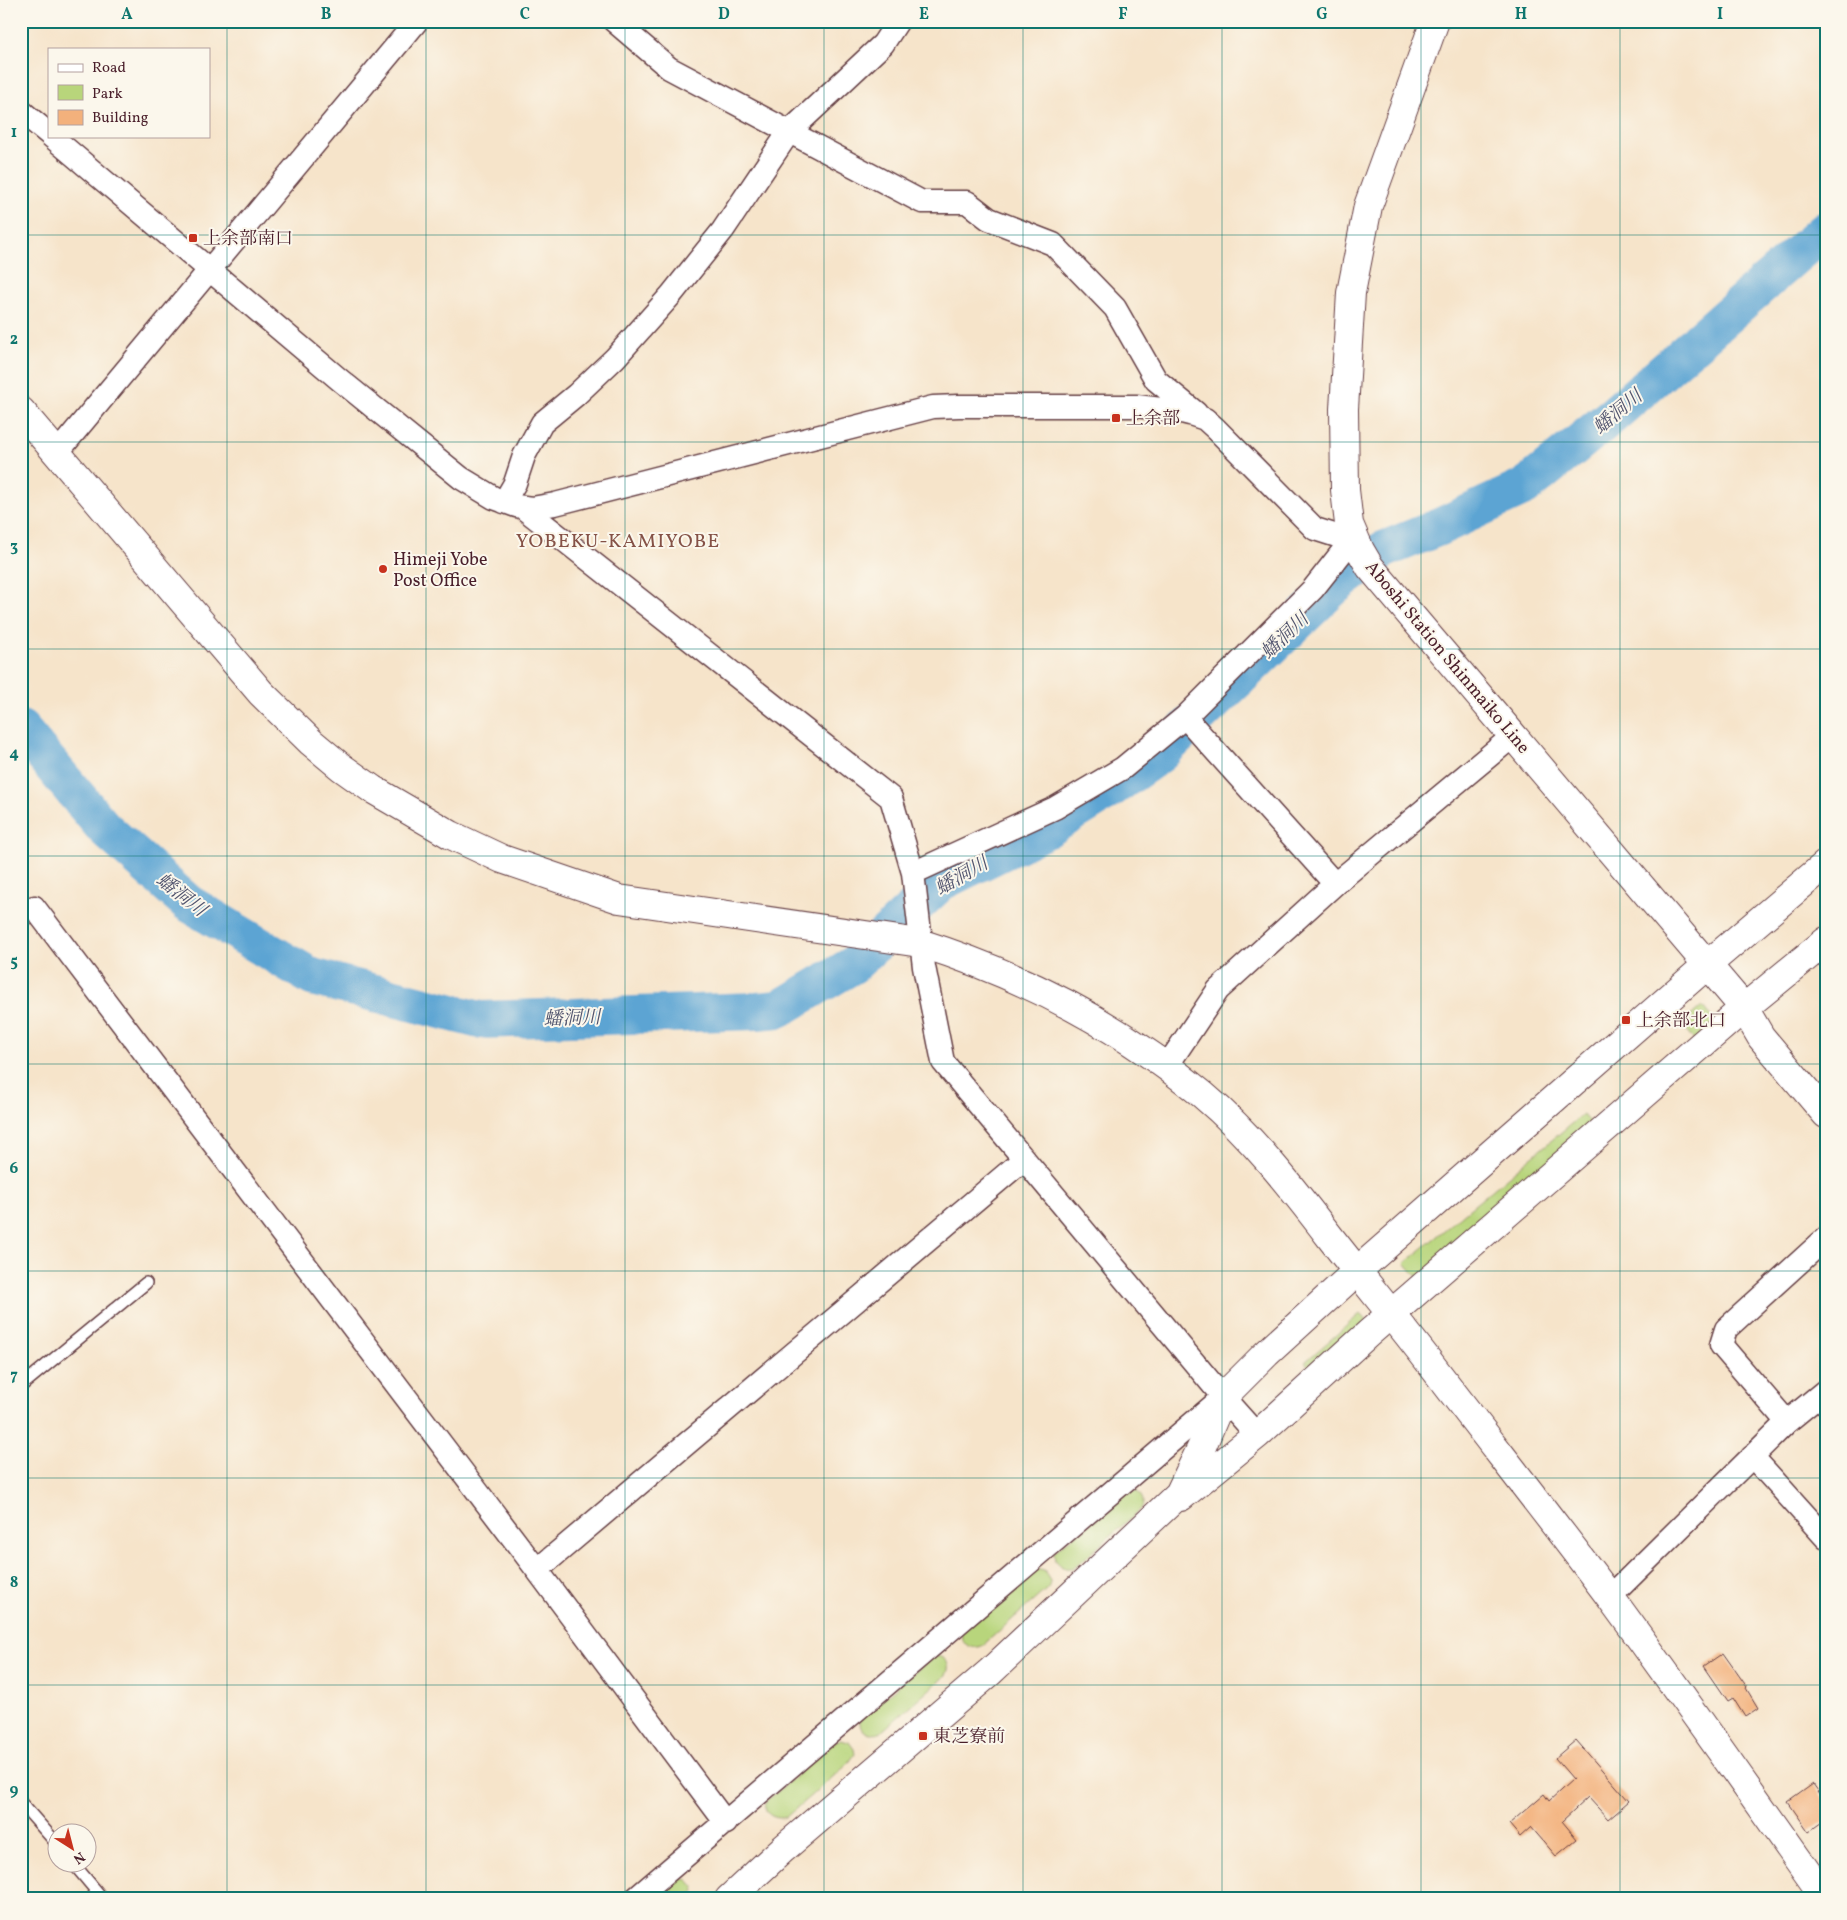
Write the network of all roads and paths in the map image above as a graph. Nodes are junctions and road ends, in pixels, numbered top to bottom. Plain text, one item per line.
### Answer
1 (417, 21) edge
2 (614, 21) edge
3 (898, 21) edge
4 (1435, 21) edge
5 (21, 111) edge
6 (789, 132) junction
7 (48, 133) edge
8 (54, 138) edge
9 (210, 271) junction
10 (21, 411) edge
11 (1204, 419) junction
12 (57, 453) junction
13 (513, 505) junction
14 (1362, 552) junction
15 (1185, 717) junction
16 (1513, 736) junction
17 (1826, 864) edge
18 (913, 873) junction
19 (1335, 884) junction
20 (34, 907) dead end
21 (1826, 941) edge
22 (922, 955) junction
23 (1707, 965) junction
24 (1744, 1008) junction
25 (1167, 1066) junction
26 (1826, 1114) edge
27 (1023, 1160) junction
28 (1826, 1238) edge
29 (1357, 1271) junction
30 (146, 1283) dead end
31 (1392, 1313) junction
32 (21, 1386) edge
33 (1826, 1390) edge
34 (1223, 1397) junction
35 (1787, 1422) junction
36 (1257, 1435) junction
37 (1752, 1456) junction
38 (1137, 1533) junction
39 (1826, 1538) edge
40 (537, 1570) junction
41 (1610, 1597) junction
42 (21, 1803) edge
43 (726, 1823) junction
44 (48, 1834) edge
45 (80, 1872) edge
46 (103, 1899) edge
47 (635, 1899) edge
48 (729, 1899) edge
49 (1826, 1899) edge

1 - 9 street
2 - 6 street
3 - 6 street
4 - 14 street, Aboshi Station Shinmaiko Line
5 - 7 street
6 - 11 street
6 - 13 street
8 - 9 street
9 - 12 street
9 - 13 street
10 - 12 street
11 - 13 street
11 - 14 street
12 - 22 street
13 - 18 street
14 - 15 street
14 - 16 street, Aboshi Station Shinmaiko Line
15 - 18 street
15 - 19 street
16 - 19 street
16 - 23 street, Aboshi Station Shinmaiko Line
17 - 23 street
18 - 22 street
19 - 25 street
20 - 40 street
21 - 24 street
22 - 25 street
22 - 27 street
23 - 24 street, Aboshi Station Shinmaiko Line
23 - 29 street
24 - 26 street, Aboshi Station Shinmaiko Line
24 - 31 street
25 - 29 street
27 - 34 street
27 - 40 street
28 - 35 street
29 - 31 street
29 - 34 street
30 - 32 lane
31 - 36 street
31 - 41 street
33 - 35 street
34 - 36 street
34 - 38 street
34 - 43 street
35 - 37 street
36 - 38 street
37 - 39 street
37 - 41 street
38 - 48 street
40 - 43 street
41 - 49 street
42 - 44 lane
43 - 47 street
45 - 46 lane

